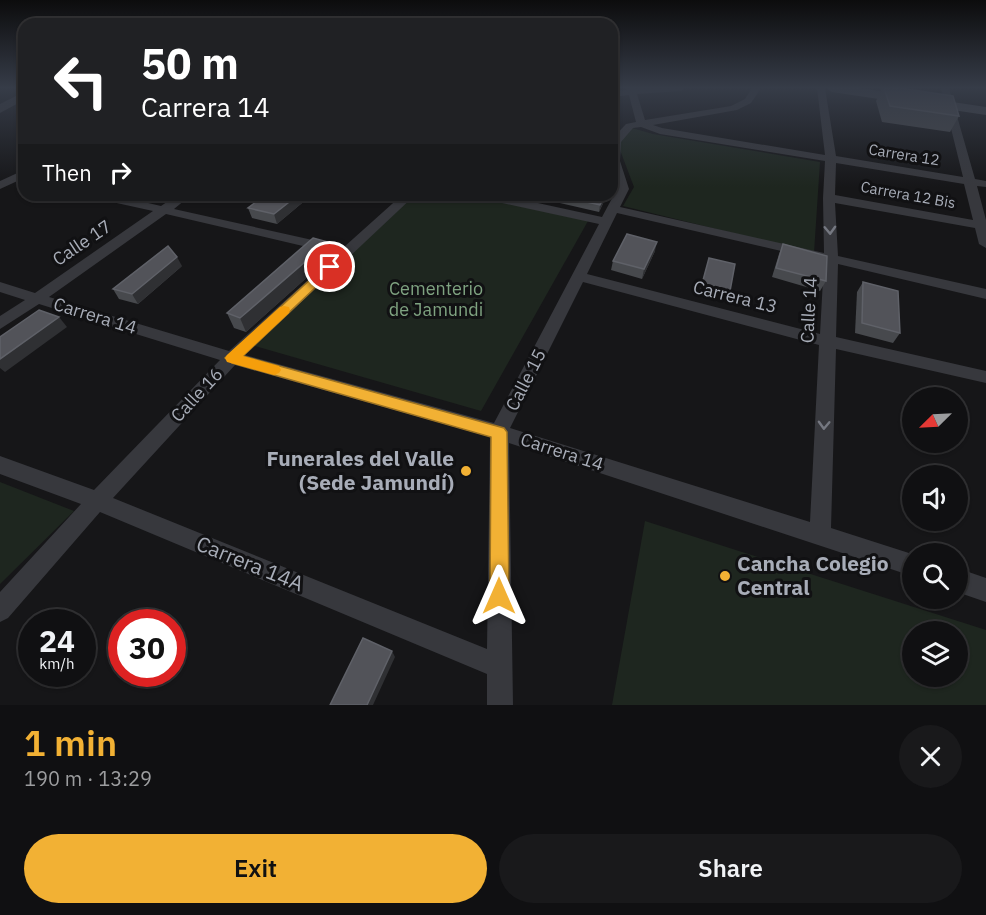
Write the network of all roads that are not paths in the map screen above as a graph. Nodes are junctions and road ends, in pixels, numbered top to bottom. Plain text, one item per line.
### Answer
1 (654, 121) edge
2 (826, 121) edge
3 (952, 121) edge
4 (641, 123) junction
5 (618, 137) edge
6 (831, 159) junction
7 (0, 173) edge
8 (18, 176) edge
9 (18, 177) edge
10 (970, 181) junction
11 (986, 184) edge
12 (0, 186) edge
13 (829, 198) junction
14 (125, 201) edge
15 (177, 201) edge
16 (402, 201) edge
17 (522, 201) edge
18 (615, 201) edge
19 (165, 210) junction
20 (611, 215) junction
21 (984, 226) edge
22 (986, 244) edge
23 (346, 252) junction
24 (831, 259) junction
25 (579, 277) junction
26 (0, 287) edge
27 (986, 294) edge
28 (36, 298) junction
29 (0, 324) edge
30 (826, 341) junction
31 (232, 358) junction
32 (986, 377) edge
33 (499, 432) junction
34 (0, 465) edge
35 (97, 501) junction
36 (820, 534) junction
37 (902, 562) edge
38 (968, 584) edge
39 (986, 590) edge
40 (0, 610) edge
41 (500, 667) junction
42 (500, 705) edge

1 - 4 street
2 - 6 street, Calle 14
3 - 10 street
4 - 5 street, Calle 15
4 - 6 street, Carrera 12
6 - 10 street, Carrera 12
6 - 13 street, Calle 14
7 - 8 street
9 - 12 street
10 - 11 street, Carrera 12
10 - 21 street
13 - 21 street, Carrera 12 Bis
13 -> 24 street, Calle 14
14 - 19 street
15 - 19 street, Calle 17
16 - 23 street, Calle 16
17 - 20 street
18 - 20 street, Calle 15
19 - 23 street
19 - 28 street, Calle 17
20 - 24 street
20 - 25 street, Calle 15
21 - 22 street
23 - 31 street, Calle 16
24 - 27 street
24 - 30 street, Calle 14
25 - 30 street, Carrera 13
25 - 33 street, Calle 15
26 - 28 street
28 - 29 street, Calle 17
28 - 31 street, Carrera 14
30 - 32 street, Carrera 13
30 -> 36 street, Calle 14
31 - 33 street, Carrera 14
31 - 35 street, Calle 16
33 - 36 street, Carrera 14
33 - 41 street, Calle 15
34 - 35 street, Carrera 14A
35 - 40 street, Calle 16
35 - 41 street, Carrera 14A
36 - 37 street, Carrera 14
38 - 39 street
41 - 42 street, Calle 15

